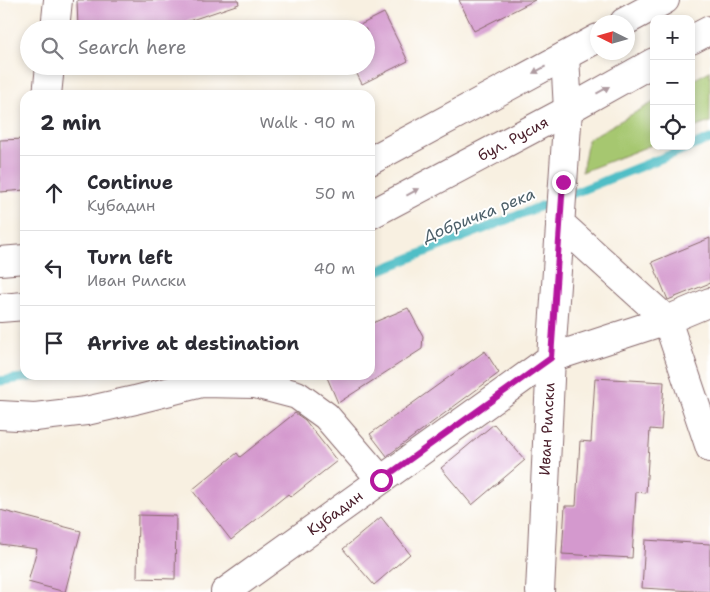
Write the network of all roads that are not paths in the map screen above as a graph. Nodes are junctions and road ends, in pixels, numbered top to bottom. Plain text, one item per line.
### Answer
1 (58, 0) edge
2 (665, 0) edge
3 (635, 16) edge
4 (56, 20) edge
5 (710, 30) edge
6 (695, 38) edge
7 (590, 42) edge
8 (565, 56) junction
9 (650, 64) edge
10 (49, 75) edge
11 (48, 90) edge
12 (568, 110) junction
13 (375, 158) edge
14 (375, 212) edge
15 (560, 218) junction
16 (20, 259) edge
17 (0, 261) edge
18 (710, 302) edge
19 (20, 306) edge
20 (0, 308) edge
21 (667, 320) junction
22 (551, 358) junction
23 (0, 414) edge
24 (710, 448) edge
25 (381, 480) junction
26 (225, 592) edge
27 (540, 592) edge

1 - 4 street
2 - 3 street
5 - 6 street
7 - 8 street
8 - 12 street, Иван Рилски
8 -> 13 street
12 -> 9 street, бул. Русия
10 - 11 street
14 -> 12 street, бул. Русия
12 - 15 street, Иван Рилски
15 - 21 street
15 - 22 street, Иван Рилски
16 - 17 street
18 - 21 street, Кубадин
19 - 20 street
21 - 22 street, Кубадин
21 - 24 street
22 - 25 street, Кубадин
22 - 27 street, Иван Рилски
23 - 25 street
25 - 26 street, Кубадин

